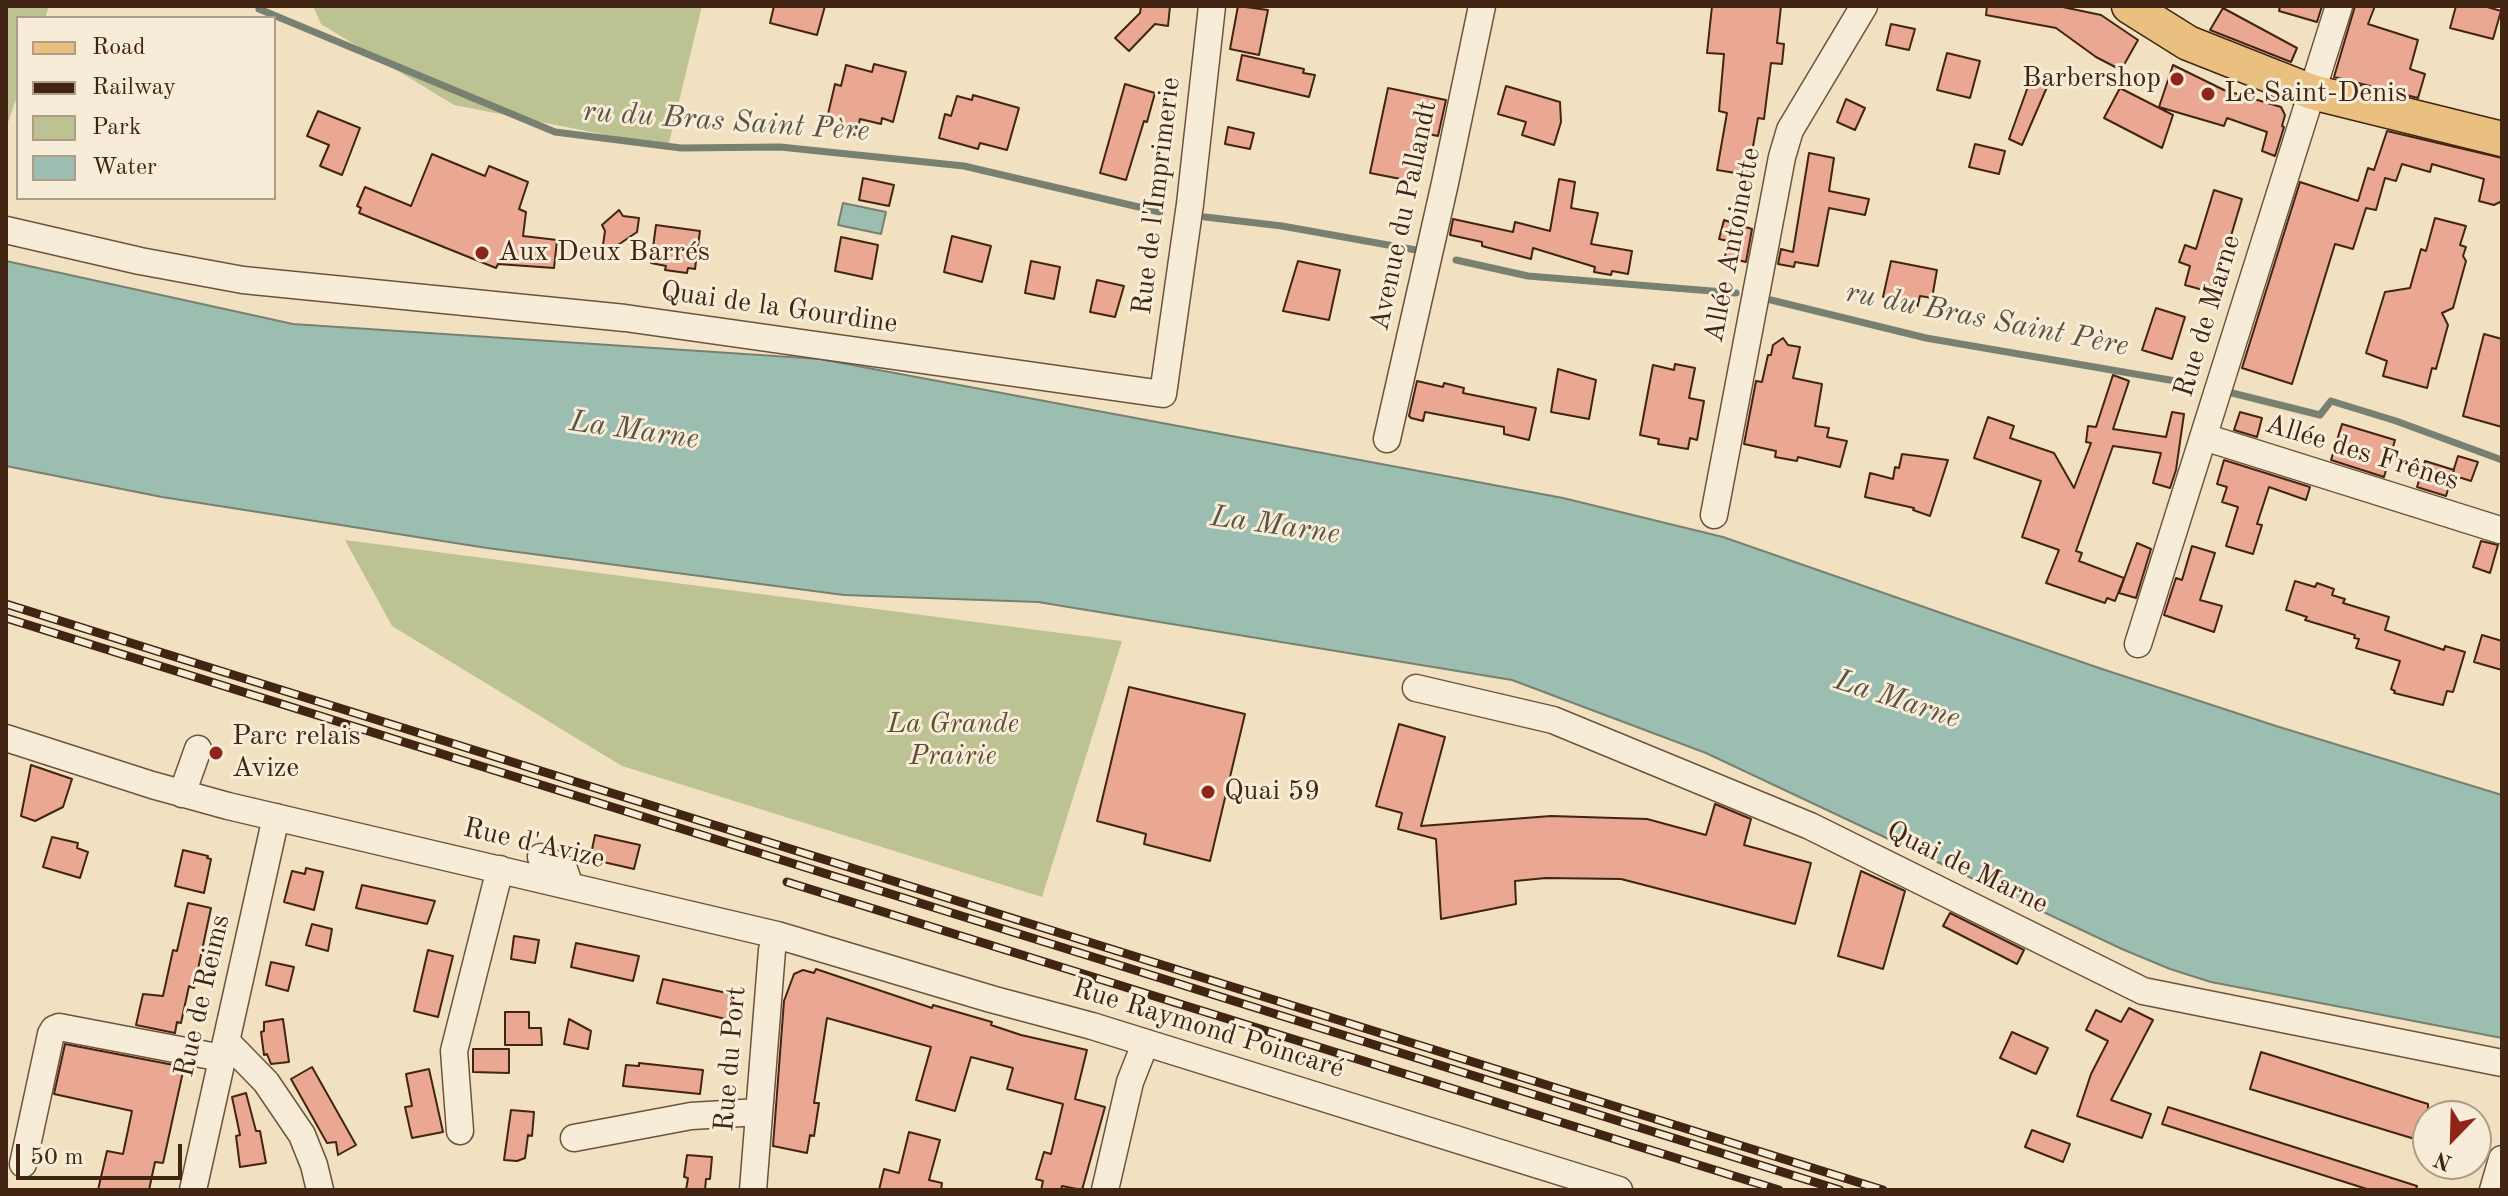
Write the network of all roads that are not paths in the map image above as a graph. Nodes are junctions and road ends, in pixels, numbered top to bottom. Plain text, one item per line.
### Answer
1 (1212, 6) edge
2 (1482, 6) edge
3 (1864, 6) edge
4 (2129, 6) edge
5 (2339, 6) edge
6 (2312, 92) junction
7 (2502, 139) edge
8 (6, 230) edge
9 (1163, 394) joint
10 (2204, 437) junction
11 (1387, 439) dead end
12 (1714, 515) dead end
13 (2500, 530) edge
14 (2138, 644) dead end
15 (1416, 688) dead end
16 (6, 738) edge
17 (198, 749) dead end
18 (182, 794) junction
19 (276, 817) junction
20 (541, 857) dead end
21 (500, 869) junction
22 (570, 886) junction
23 (777, 935) junction
24 (1145, 1044) junction
25 (224, 1050) junction
26 (2502, 1063) edge
27 (759, 1112) junction
28 (460, 1131) dead end
29 (574, 1138) dead end
30 (2502, 1159) edge
31 (23, 1164) dead end
32 (193, 1190) edge
33 (320, 1190) edge
34 (753, 1190) edge
35 (1105, 1190) edge
36 (1619, 1190) edge
37 (2493, 1190) edge

1 - 9 street, Rue de l'Imprimerie
2 - 11 street, Avenue du Pallandt
3 - 12 street, Allée Antoinette
4 - 6 main road
5 - 6 street, Rue de Marne
6 - 7 main road
6 - 10 street, Rue de Marne
8 - 9 street, Quai de la Gourdine
10 - 13 street, Allée des Frênes
10 - 14 street, Rue de Marne
15 - 26 street, Quai de Marne
16 - 18 street, Rue d'Avize
17 - 18 street
18 - 19 street, Rue d'Avize
19 - 21 street, Rue d'Avize
19 - 25 street, Rue de Reims
20 - 22 street
21 - 22 street, Rue d'Avize
21 - 28 street
22 - 23 street, Rue d'Avize
23 - 24 street, Rue Raymond Poincaré
23 - 27 street, Rue du Port
24 - 35 street
24 - 36 street, Rue Raymond Poincaré
25 - 31 street
25 - 32 street, Rue de Reims
25 - 33 street
27 - 29 street
27 - 34 street, Rue du Port
30 - 37 street

